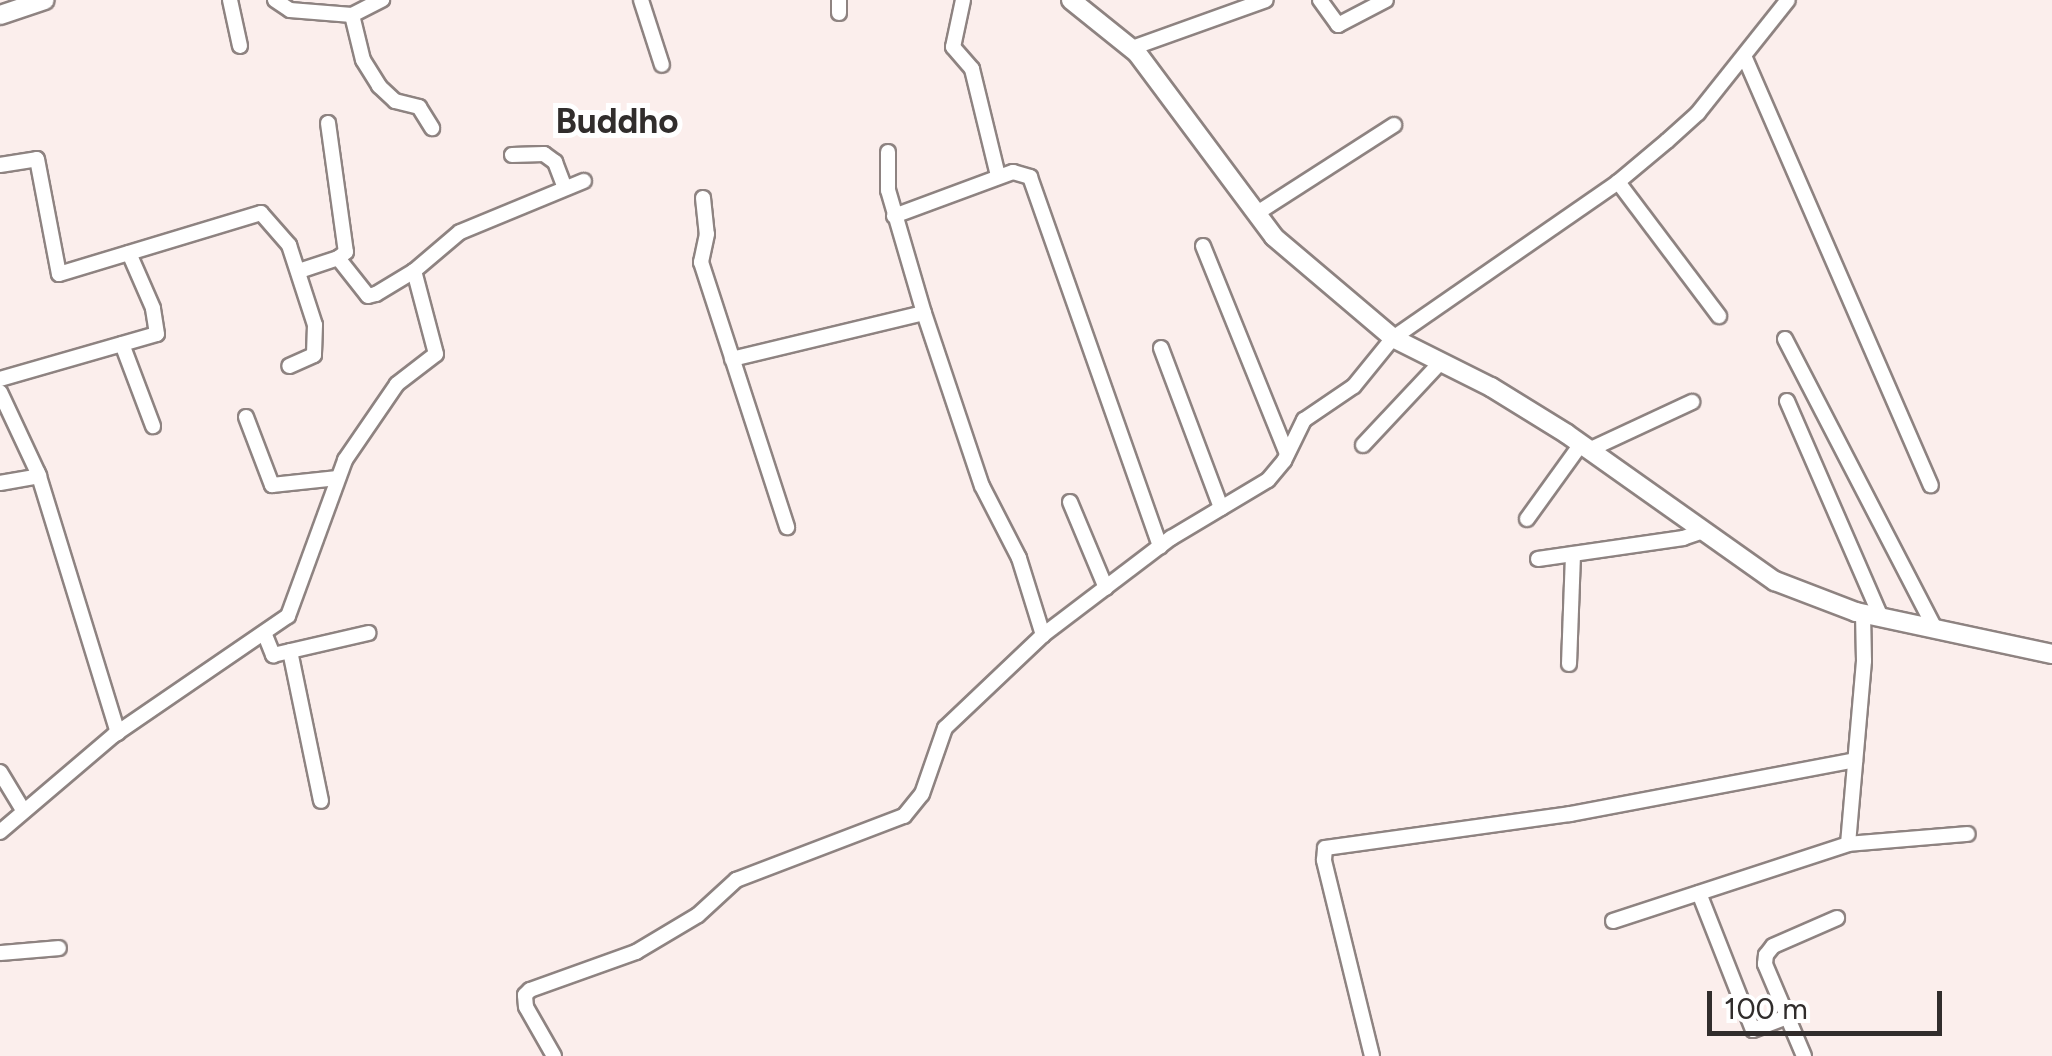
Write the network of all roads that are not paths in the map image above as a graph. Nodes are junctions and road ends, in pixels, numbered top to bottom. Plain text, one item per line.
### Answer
1 (45, 0) edge
2 (230, 0) edge
3 (275, 0) edge
4 (382, 0) edge
5 (641, 0) edge
6 (963, 0) edge
7 (1071, 0) edge
8 (1266, 0) edge
9 (1320, 0) edge
10 (1386, 0) edge
11 (1788, 0) edge
12 (352, 14) junction
13 (0, 15) edge
14 (240, 46) dead end
15 (1132, 48) junction
16 (1745, 58) junction
17 (662, 64) dead end
18 (328, 123) dead end
19 (1394, 126) dead end
20 (432, 128) dead end
21 (888, 152) dead end
22 (512, 155) dead end
23 (0, 165) edge
24 (998, 176) junction
25 (584, 180) dead end
26 (1618, 182) junction
27 (565, 188) junction
28 (703, 198) dead end
29 (1257, 213) junction
30 (894, 216) junction
31 (1204, 246) dead end
32 (129, 253) junction
33 (338, 258) junction
34 (299, 271) junction
35 (414, 271) junction
36 (924, 314) junction
37 (1719, 316) dead end
38 (1393, 338) junction
39 (1785, 338) dead end
40 (122, 344) junction
41 (1160, 348) dead end
42 (732, 359) junction
43 (1440, 362) junction
44 (289, 366) dead end
45 (0, 380) edge
46 (0, 392) edge
47 (1787, 401) dead end
48 (1692, 402) dead end
49 (246, 417) dead end
50 (153, 426) dead end
51 (1363, 446) dead end
52 (1585, 447) junction
53 (1287, 454) junction
54 (39, 476) junction
55 (338, 478) junction
56 (0, 482) edge
57 (1932, 486) dead end
58 (1070, 502) dead end
59 (1222, 508) junction
60 (1527, 518) dead end
61 (787, 526) dead end
62 (1703, 531) junction
63 (1160, 547) junction
64 (1573, 554) junction
65 (1538, 560) dead end
66 (1106, 588) junction
67 (1872, 615) junction
68 (1935, 628) junction
69 (368, 633) dead end
70 (265, 635) junction
71 (1044, 635) junction
72 (290, 651) junction
73 (2052, 654) edge
74 (1569, 664) dead end
75 (118, 733) junction
76 (1855, 760) junction
77 (0, 772) edge
78 (321, 801) dead end
79 (24, 810) junction
80 (0, 832) edge
81 (1968, 834) dead end
82 (1848, 844) junction
83 (1698, 893) junction
84 (1837, 918) dead end
85 (1613, 922) dead end
86 (58, 948) dead end
87 (0, 953) edge
88 (1787, 1017) junction
89 (554, 1056) edge
90 (1372, 1056) edge
91 (1804, 1056) edge

1 - 13 street
2 - 14 street
3 - 12 street
4 - 12 street
5 - 17 street
6 - 24 street
7 - 15 street
8 - 15 street
9 - 10 street
11 - 16 street
12 - 20 street
15 - 29 street
16 - 26 street
16 - 57 street
18 - 33 street
19 - 29 street
21 - 30 street
22 - 27 street
23 - 32 street
24 - 30 street
24 - 63 street
25 - 27 street
26 - 37 street
26 - 38 street
27 - 35 street
28 - 42 street
29 - 38 street
30 - 36 street
31 - 53 street
32 - 34 street
32 - 40 street
33 - 34 street
33 - 35 street
34 - 44 street
35 - 55 street
36 - 42 street
36 - 71 street
38 - 43 street
38 - 53 street
39 - 68 street
40 - 45 street
40 - 50 street
41 - 59 street
42 - 61 street
43 - 51 street
43 - 52 street
46 - 54 street
47 - 67 street
48 - 52 street
49 - 55 street
52 - 60 street
52 - 62 street
53 - 59 street
54 - 56 street
54 - 75 street
55 - 70 street
58 - 66 street
59 - 63 street
62 - 64 street
62 - 67 street
63 - 66 street
64 - 65 street
64 - 74 street
66 - 71 street
67 - 68 street
67 - 76 street
68 - 73 street
69 - 72 street
70 - 72 street
70 - 75 street
71 - 89 street
72 - 78 street
75 - 79 street
76 - 82 street
76 - 90 street
77 - 79 street
79 - 80 street
81 - 82 street
82 - 83 street
83 - 85 street
83 - 88 street
84 - 88 street
86 - 87 street
88 - 91 street

